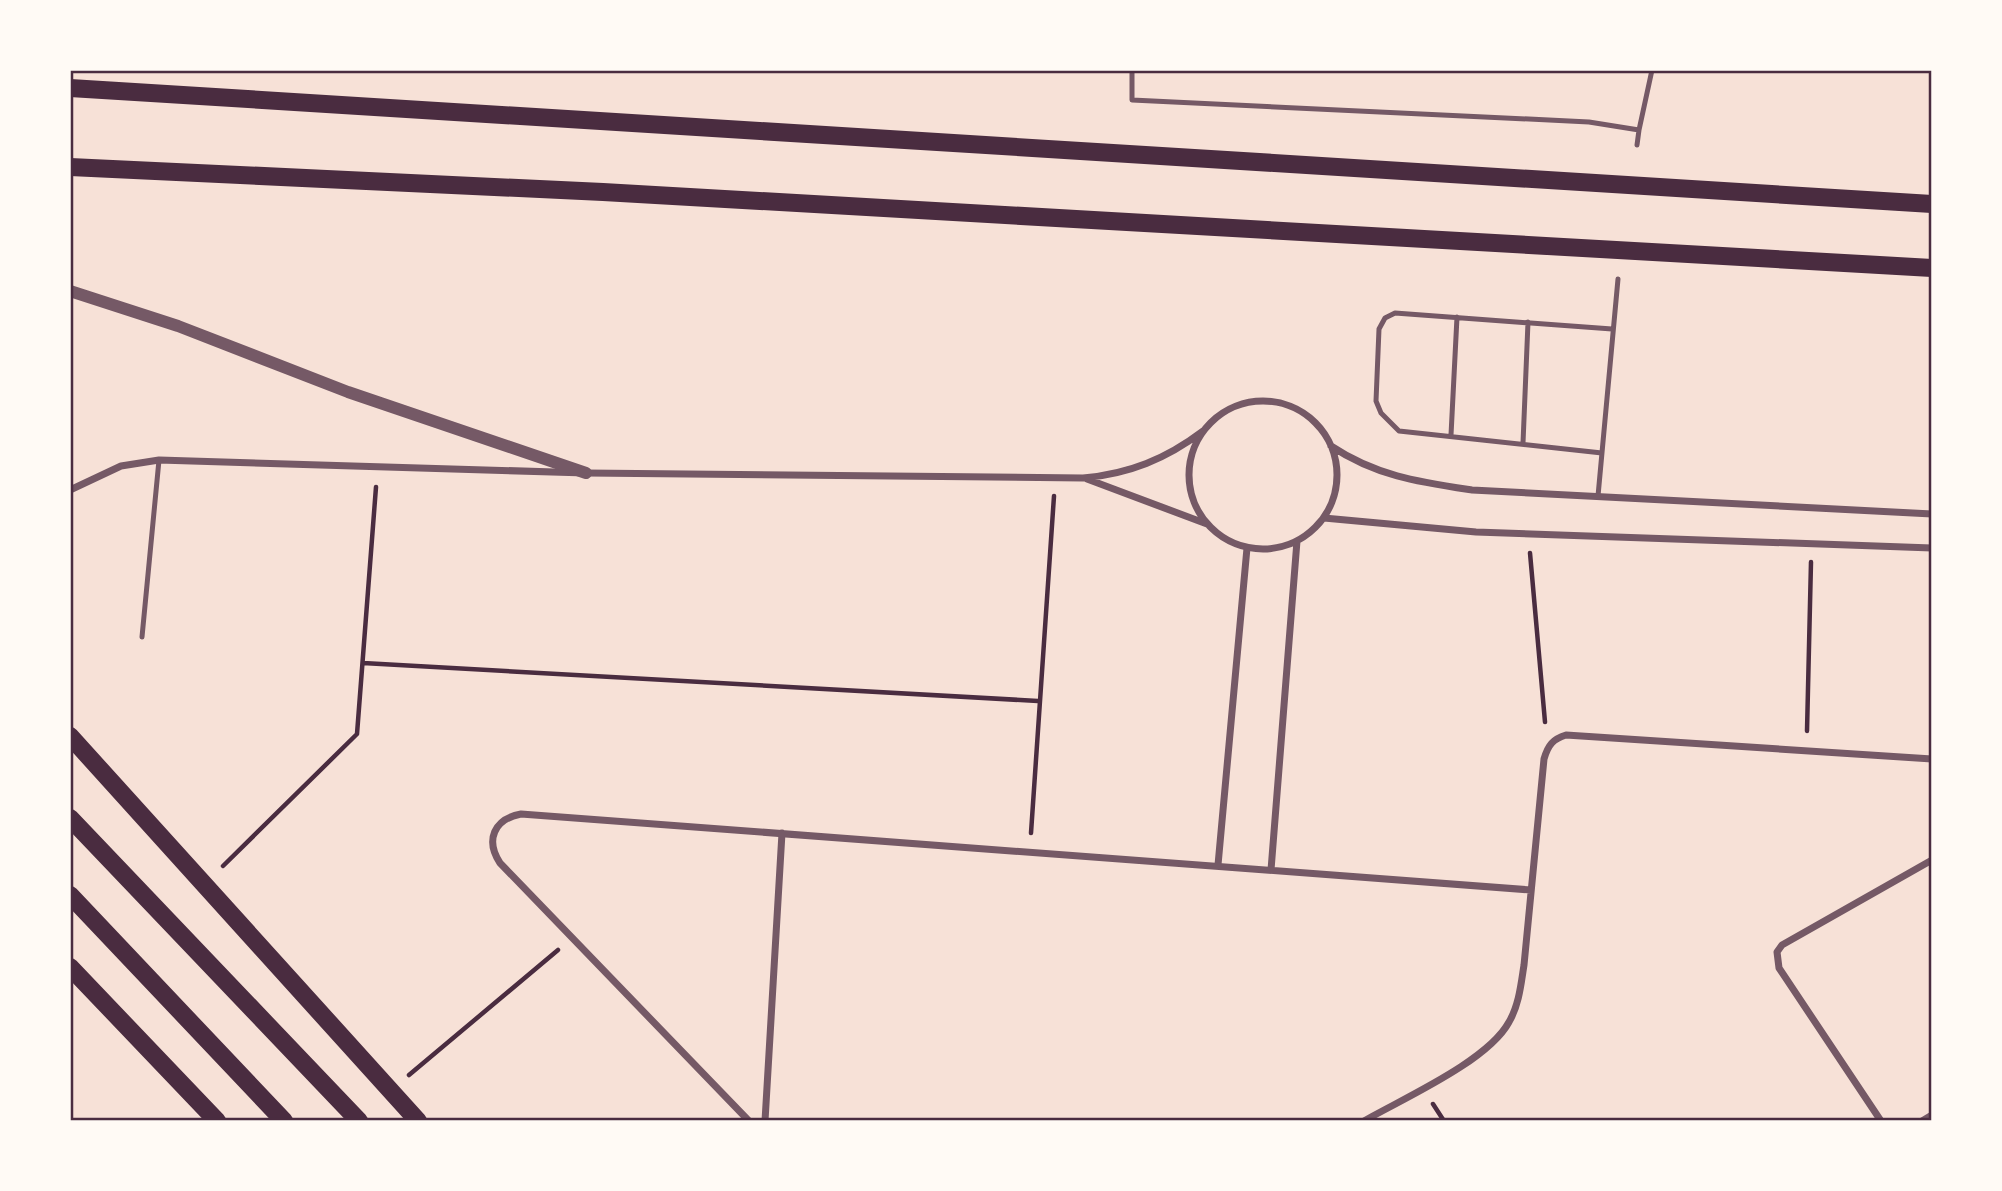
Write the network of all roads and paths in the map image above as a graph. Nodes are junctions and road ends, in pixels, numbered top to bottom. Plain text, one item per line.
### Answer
1 (1132, 70) edge
2 (1652, 70) edge
3 (70, 88) edge
4 (1639, 130) junction
5 (1637, 145) dead end
6 (70, 167) edge
7 (1932, 204) edge
8 (1932, 268) edge
9 (1618, 279) dead end
10 (70, 290) edge
11 (1457, 317) junction
12 (1528, 322) junction
13 (1612, 329) junction
14 (1203, 431) junction
15 (1451, 435) junction
16 (1523, 443) junction
17 (1331, 446) junction
18 (1602, 453) junction
19 (159, 460) junction
20 (378, 465) junction
21 (586, 473) junction
22 (1083, 478) junction
23 (1055, 479) junction
24 (70, 490) edge
25 (1598, 496) junction
26 (1932, 514) edge
27 (1324, 518) junction
28 (1207, 524) junction
29 (1528, 534) junction
30 (1297, 541) junction
31 (1812, 545) junction
32 (1247, 548) junction
33 (1932, 548) edge
34 (142, 637) dead end
35 (363, 663) junction
36 (1038, 701) junction
37 (70, 736) edge
38 (1547, 747) junction
39 (1807, 750) junction
40 (1932, 759) edge
41 (70, 818) edge
42 (782, 833) junction
43 (1030, 851) junction
44 (1932, 860) edge
45 (1218, 865) junction
46 (1271, 870) junction
47 (205, 884) junction
48 (1531, 890) junction
49 (70, 895) edge
50 (572, 938) junction
51 (70, 967) edge
52 (390, 1090) junction
53 (1932, 1115) edge
54 (217, 1121) edge
55 (284, 1121) edge
56 (359, 1121) edge
57 (418, 1121) edge
58 (749, 1121) edge
59 (765, 1121) edge
60 (1364, 1121) edge
61 (1881, 1121) edge
62 (1922, 1121) edge

1 - 4 lane
2 - 4 lane
3 - 7 main road
4 - 5 lane
6 - 8 main road
9 - 13 lane
10 - 21 street
11 - 12 lane
11 - 15 lane
11 - 15 lane
12 - 13 lane
12 - 16 lane
13 - 18 lane
14 - 17 street
14 - 22 street
14 - 28 street
15 - 16 lane
16 - 18 lane
17 - 25 street
17 - 27 street
18 - 25 lane
19 - 20 street
19 - 24 street
19 - 34 lane
20 - 21 street
20 - 35 path
21 - 23 street
22 - 23 street
22 - 28 street
23 - 36 path
25 - 26 street
27 - 29 street
27 - 30 street
28 - 32 street
29 - 31 street
29 - 38 path
30 - 32 street
30 - 46 street
31 - 33 street
31 - 39 path
32 - 45 street
35 - 36 path
35 - 47 path
36 - 43 path
37 - 47 main road
38 - 39 street
38 - 48 street
39 - 40 street
41 - 56 main road
42 - 43 street
42 - 50 street
42 - 59 street
43 - 45 street
44 - 61 street
45 - 46 street
46 - 48 street
47 - 52 main road
48 - 60 street
49 - 55 main road
50 - 52 path
50 - 58 street
51 - 54 main road
52 - 57 main road
53 - 62 street

